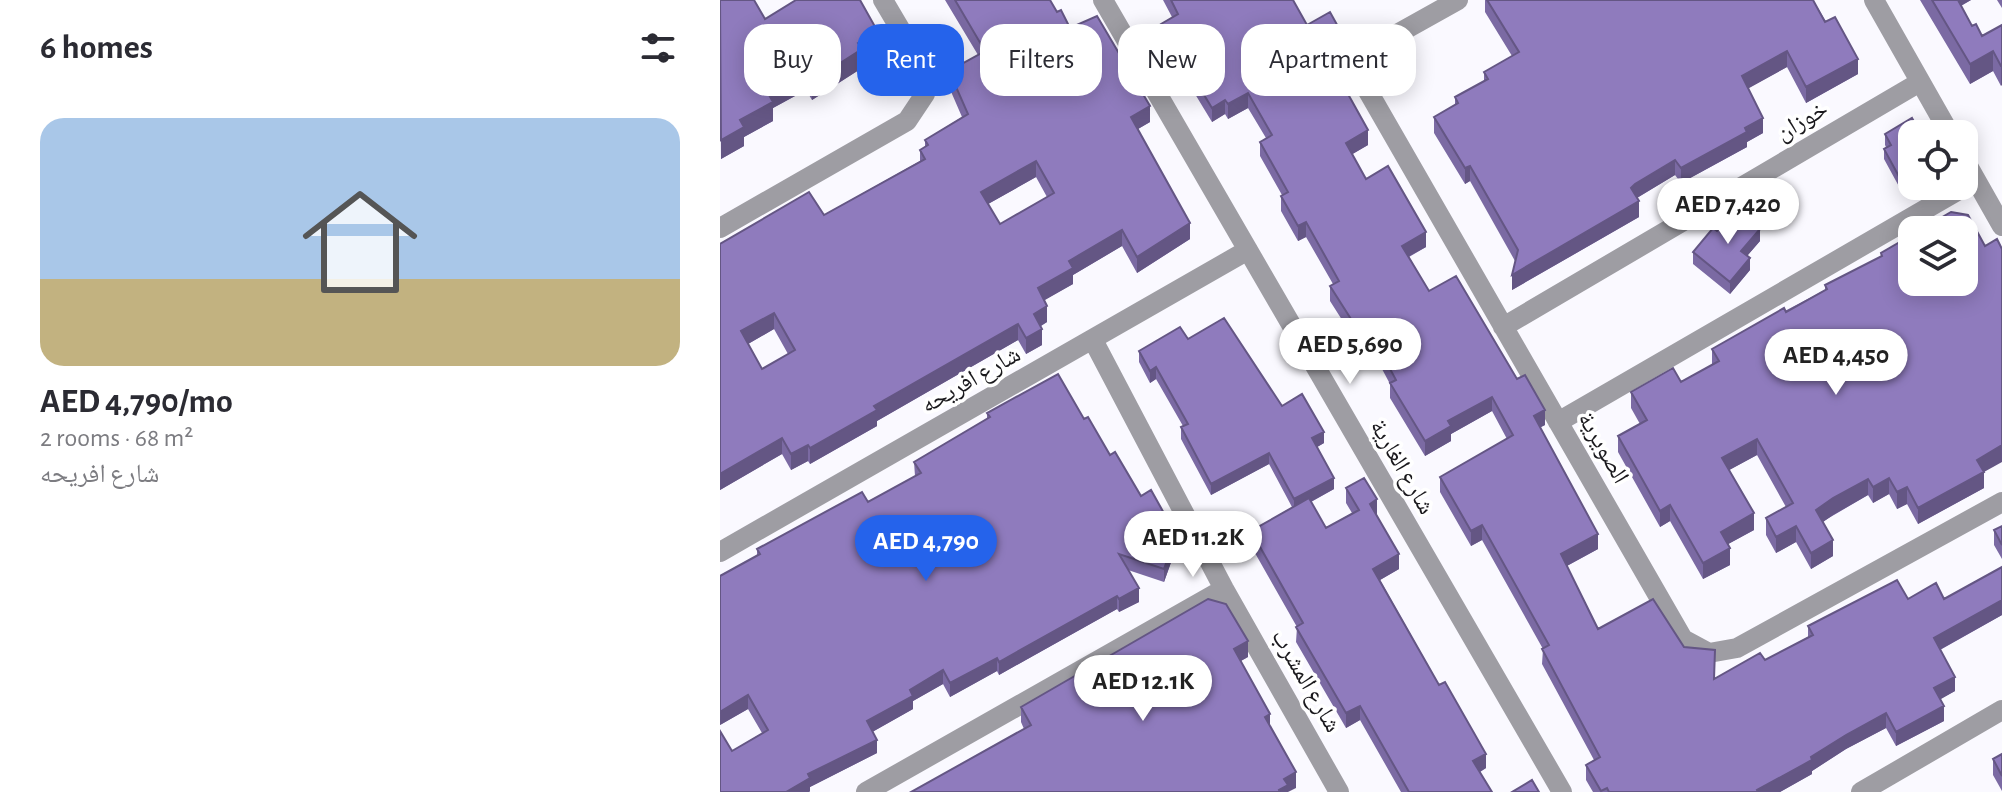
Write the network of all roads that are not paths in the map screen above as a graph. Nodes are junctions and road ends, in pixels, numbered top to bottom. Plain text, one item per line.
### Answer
1 (883, 0) edge
2 (1103, 0) edge
3 (1458, 0) edge
4 (1874, 0) edge
5 (1920, 82) junction
6 (1942, 120) edge
7 (1978, 184) edge
8 (1941, 200) edge
9 (2002, 226) edge
10 (720, 228) edge
11 (1248, 250) junction
12 (1503, 327) junction
13 (1093, 340) junction
14 (1558, 422) junction
15 (2002, 502) edge
16 (720, 552) edge
17 (1224, 589) junction
18 (2002, 710) edge
19 (1871, 789) edge
20 (866, 792) edge
21 (1339, 792) edge
22 (1562, 792) edge

1 - 10 street
2 - 11 street, شارع الغارية
3 - 12 street, الصويرية
4 - 5 street
5 - 6 street
5 - 12 street, خوزان
7 - 9 street
8 - 14 street
11 - 13 street, شارع افريحه
11 - 22 street, شارع الغارية
12 - 14 street, الصويرية
13 - 16 street, شارع افريحه
13 - 17 street, شارع المشرب
14 - 15 street, الصويرية
17 - 20 street
17 - 21 street, شارع المشرب
18 - 19 street

